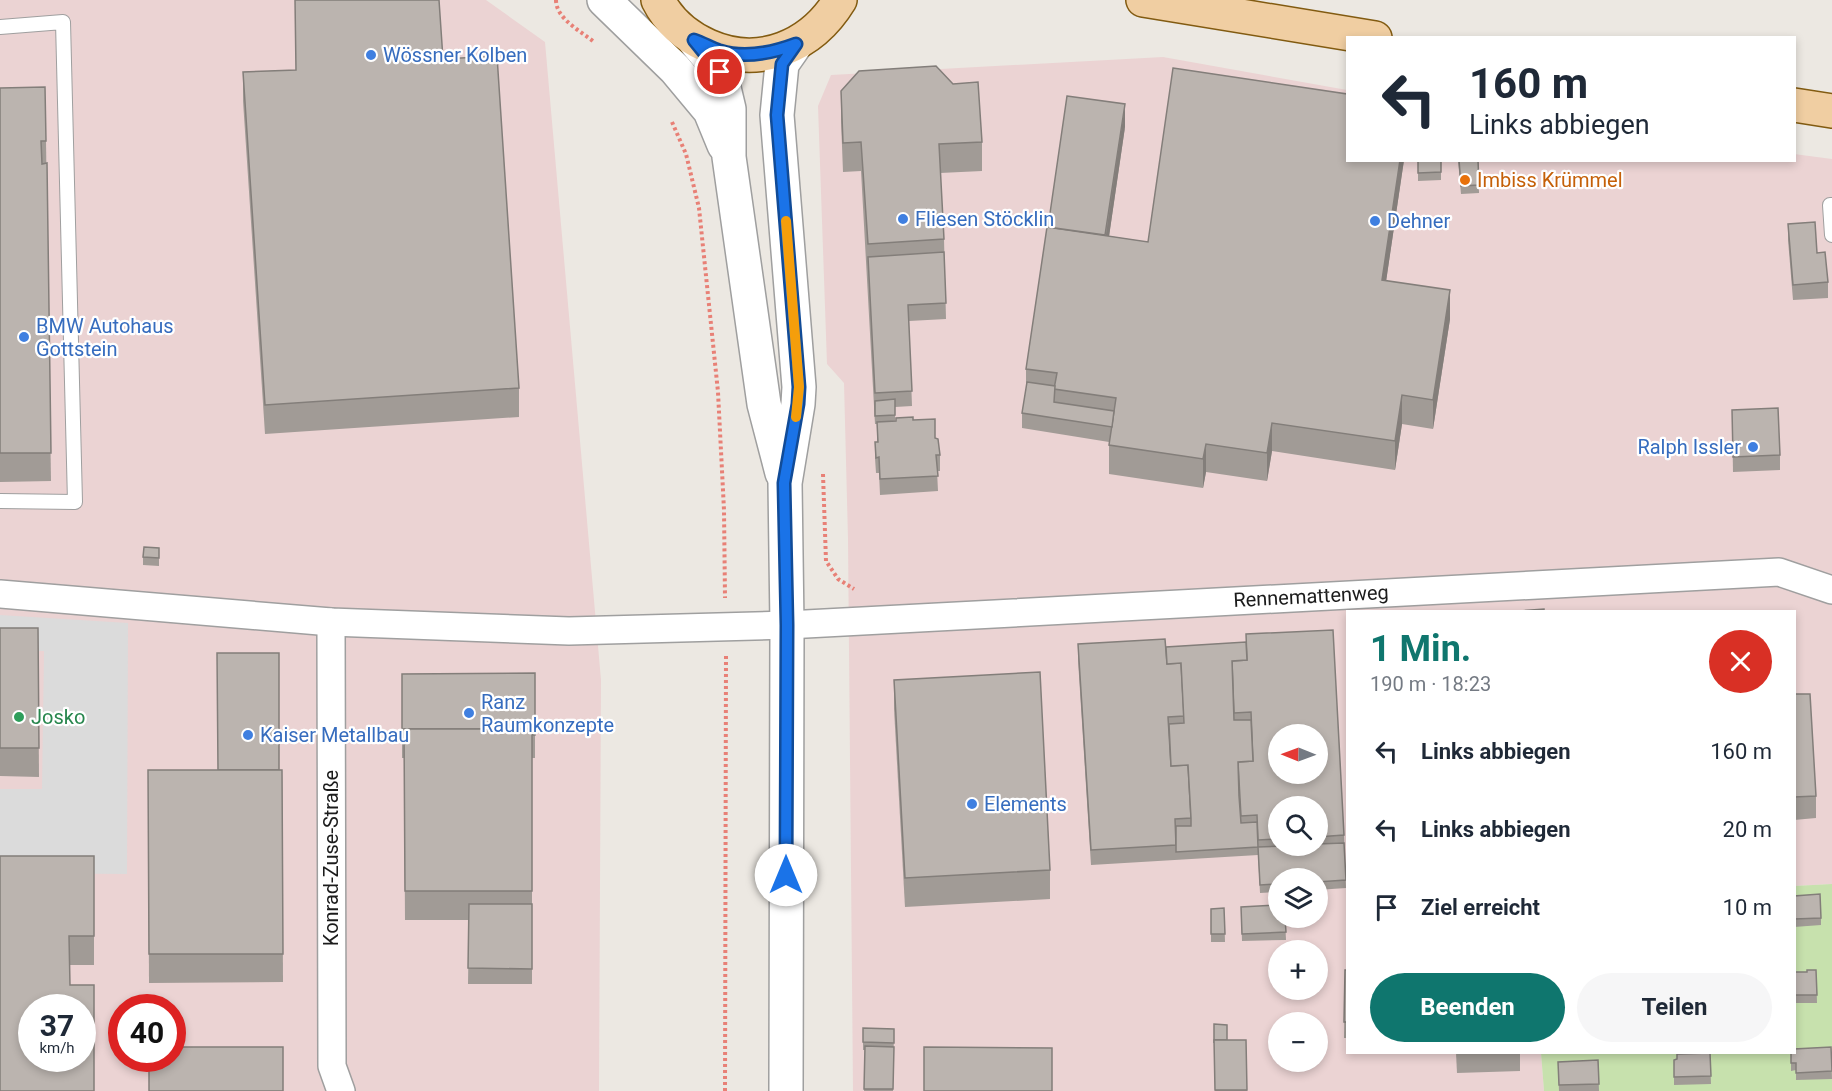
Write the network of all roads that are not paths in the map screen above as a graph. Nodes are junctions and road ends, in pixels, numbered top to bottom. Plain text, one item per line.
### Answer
1 (604, 0) edge
2 (658, 0) edge
3 (840, 0) edge
4 (1143, 0) edge
5 (0, 27) edge
6 (1363, 36) edge
7 (694, 40) junction
8 (796, 44) junction
9 (1796, 105) edge
10 (1832, 111) edge
11 (729, 157) junction
12 (1832, 205) edge
13 (1832, 235) edge
14 (784, 483) junction
15 (0, 501) edge
16 (1832, 590) edge
17 (0, 594) edge
18 (331, 622) junction
19 (787, 625) junction
20 (341, 1091) edge
21 (786, 1091) edge

1 - 11 street
2 - 7 main road
3 - 8 main road
4 - 6 main road
5 - 15 lane
7 - 8 main road
7 - 11 street
8 - 14 street
9 - 10 main road
11 - 14 street
12 - 13 lane
14 - 19 street
16 - 19 street, Rennemattenweg
17 - 18 street
18 - 19 street
18 - 20 street, Konrad-Zuse-Straße
19 - 21 street

